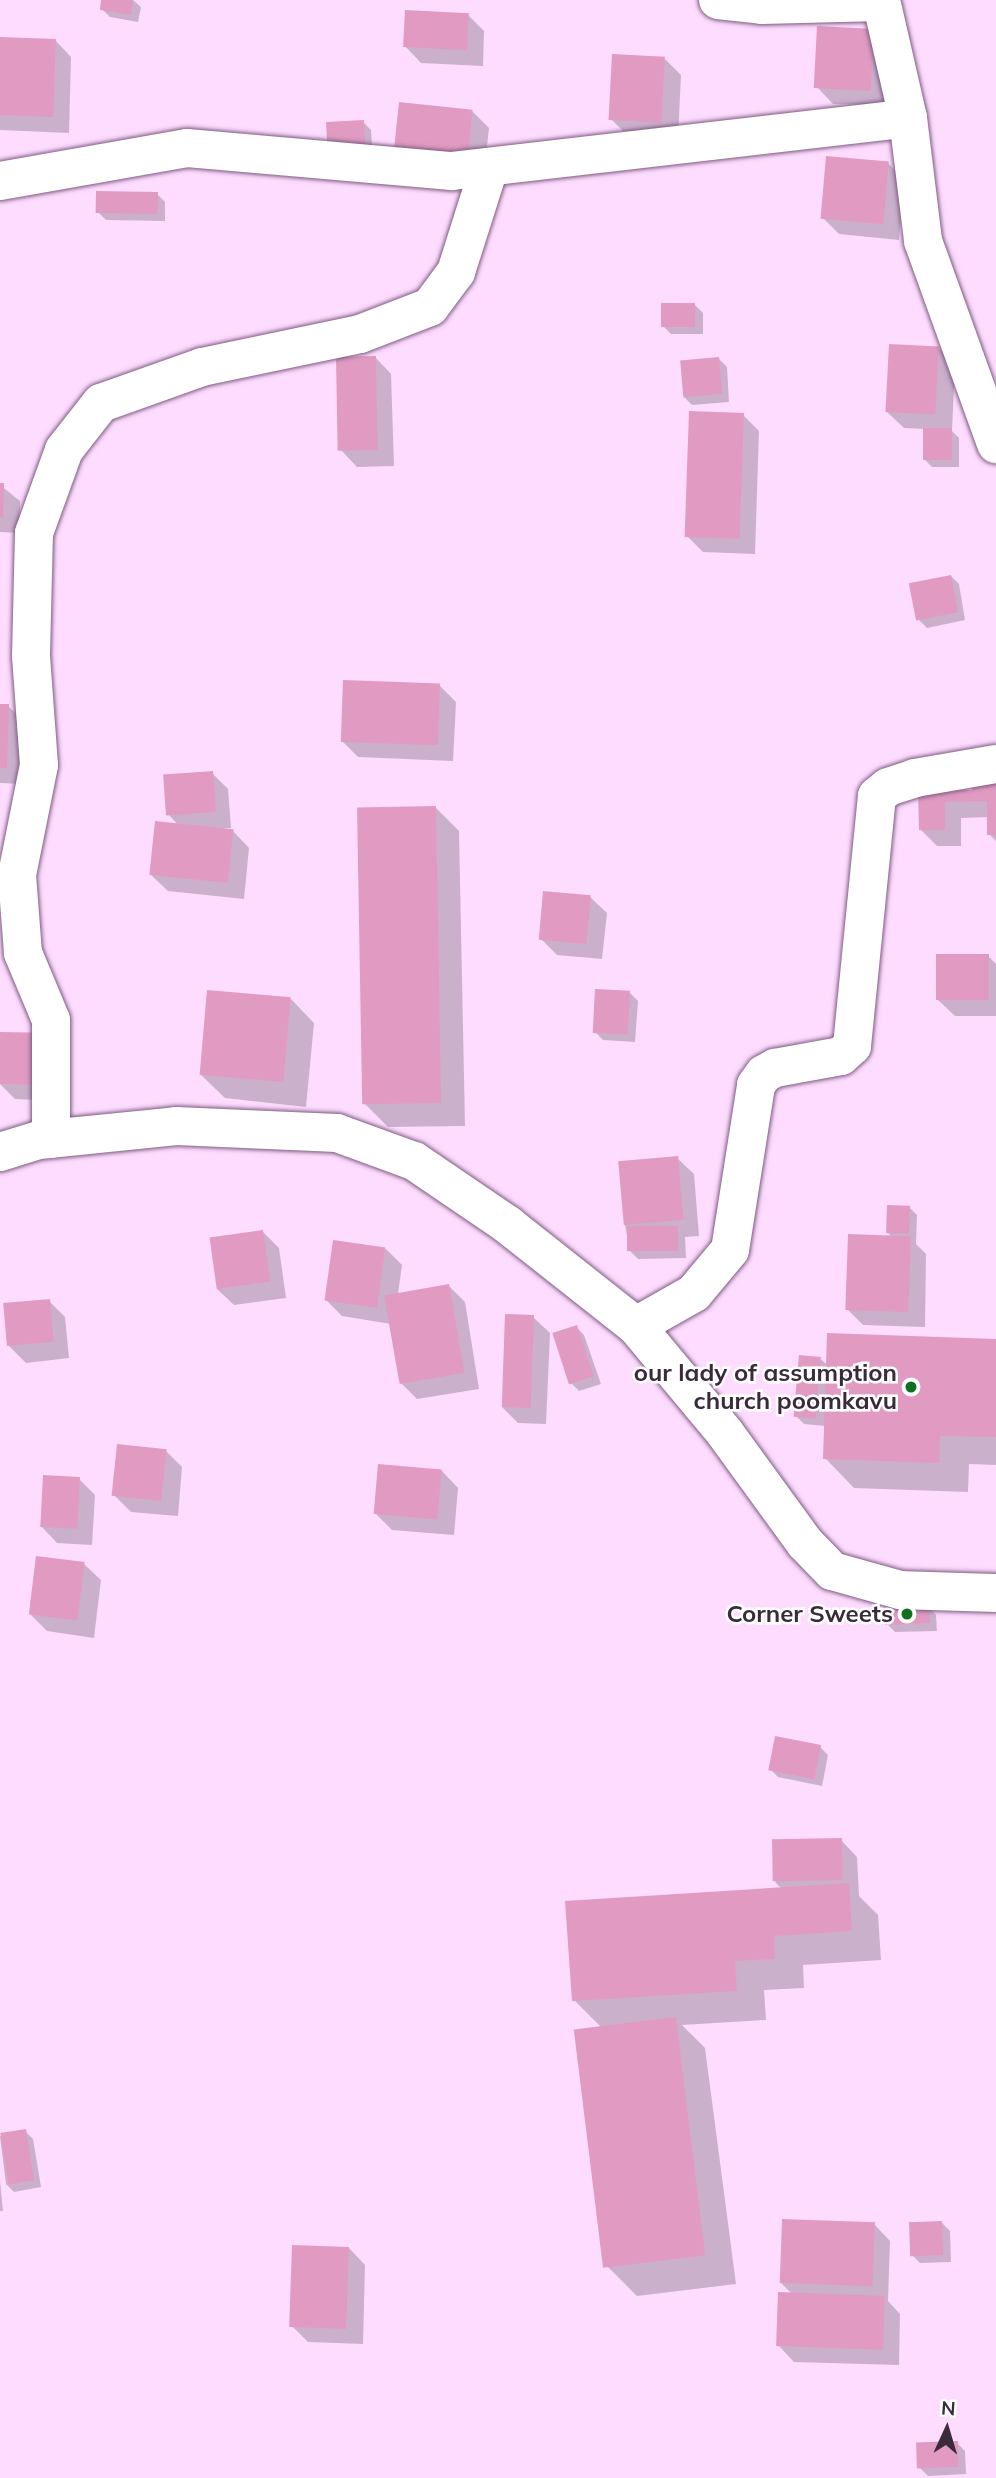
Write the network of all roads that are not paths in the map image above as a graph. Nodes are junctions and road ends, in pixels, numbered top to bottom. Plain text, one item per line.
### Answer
1 (718, 0) edge
2 (881, 1) edge
3 (908, 118) junction
4 (489, 168) junction
5 (0, 181) edge
6 (996, 444) edge
7 (996, 764) edge
8 (51, 1139) junction
9 (0, 1152) edge
10 (636, 1326) junction
11 (996, 1593) edge

1 - 2 street
2 - 3 street
3 - 4 street
3 - 6 street
4 - 5 street
4 - 8 street
7 - 10 street
8 - 9 street
8 - 10 street
10 - 11 street

